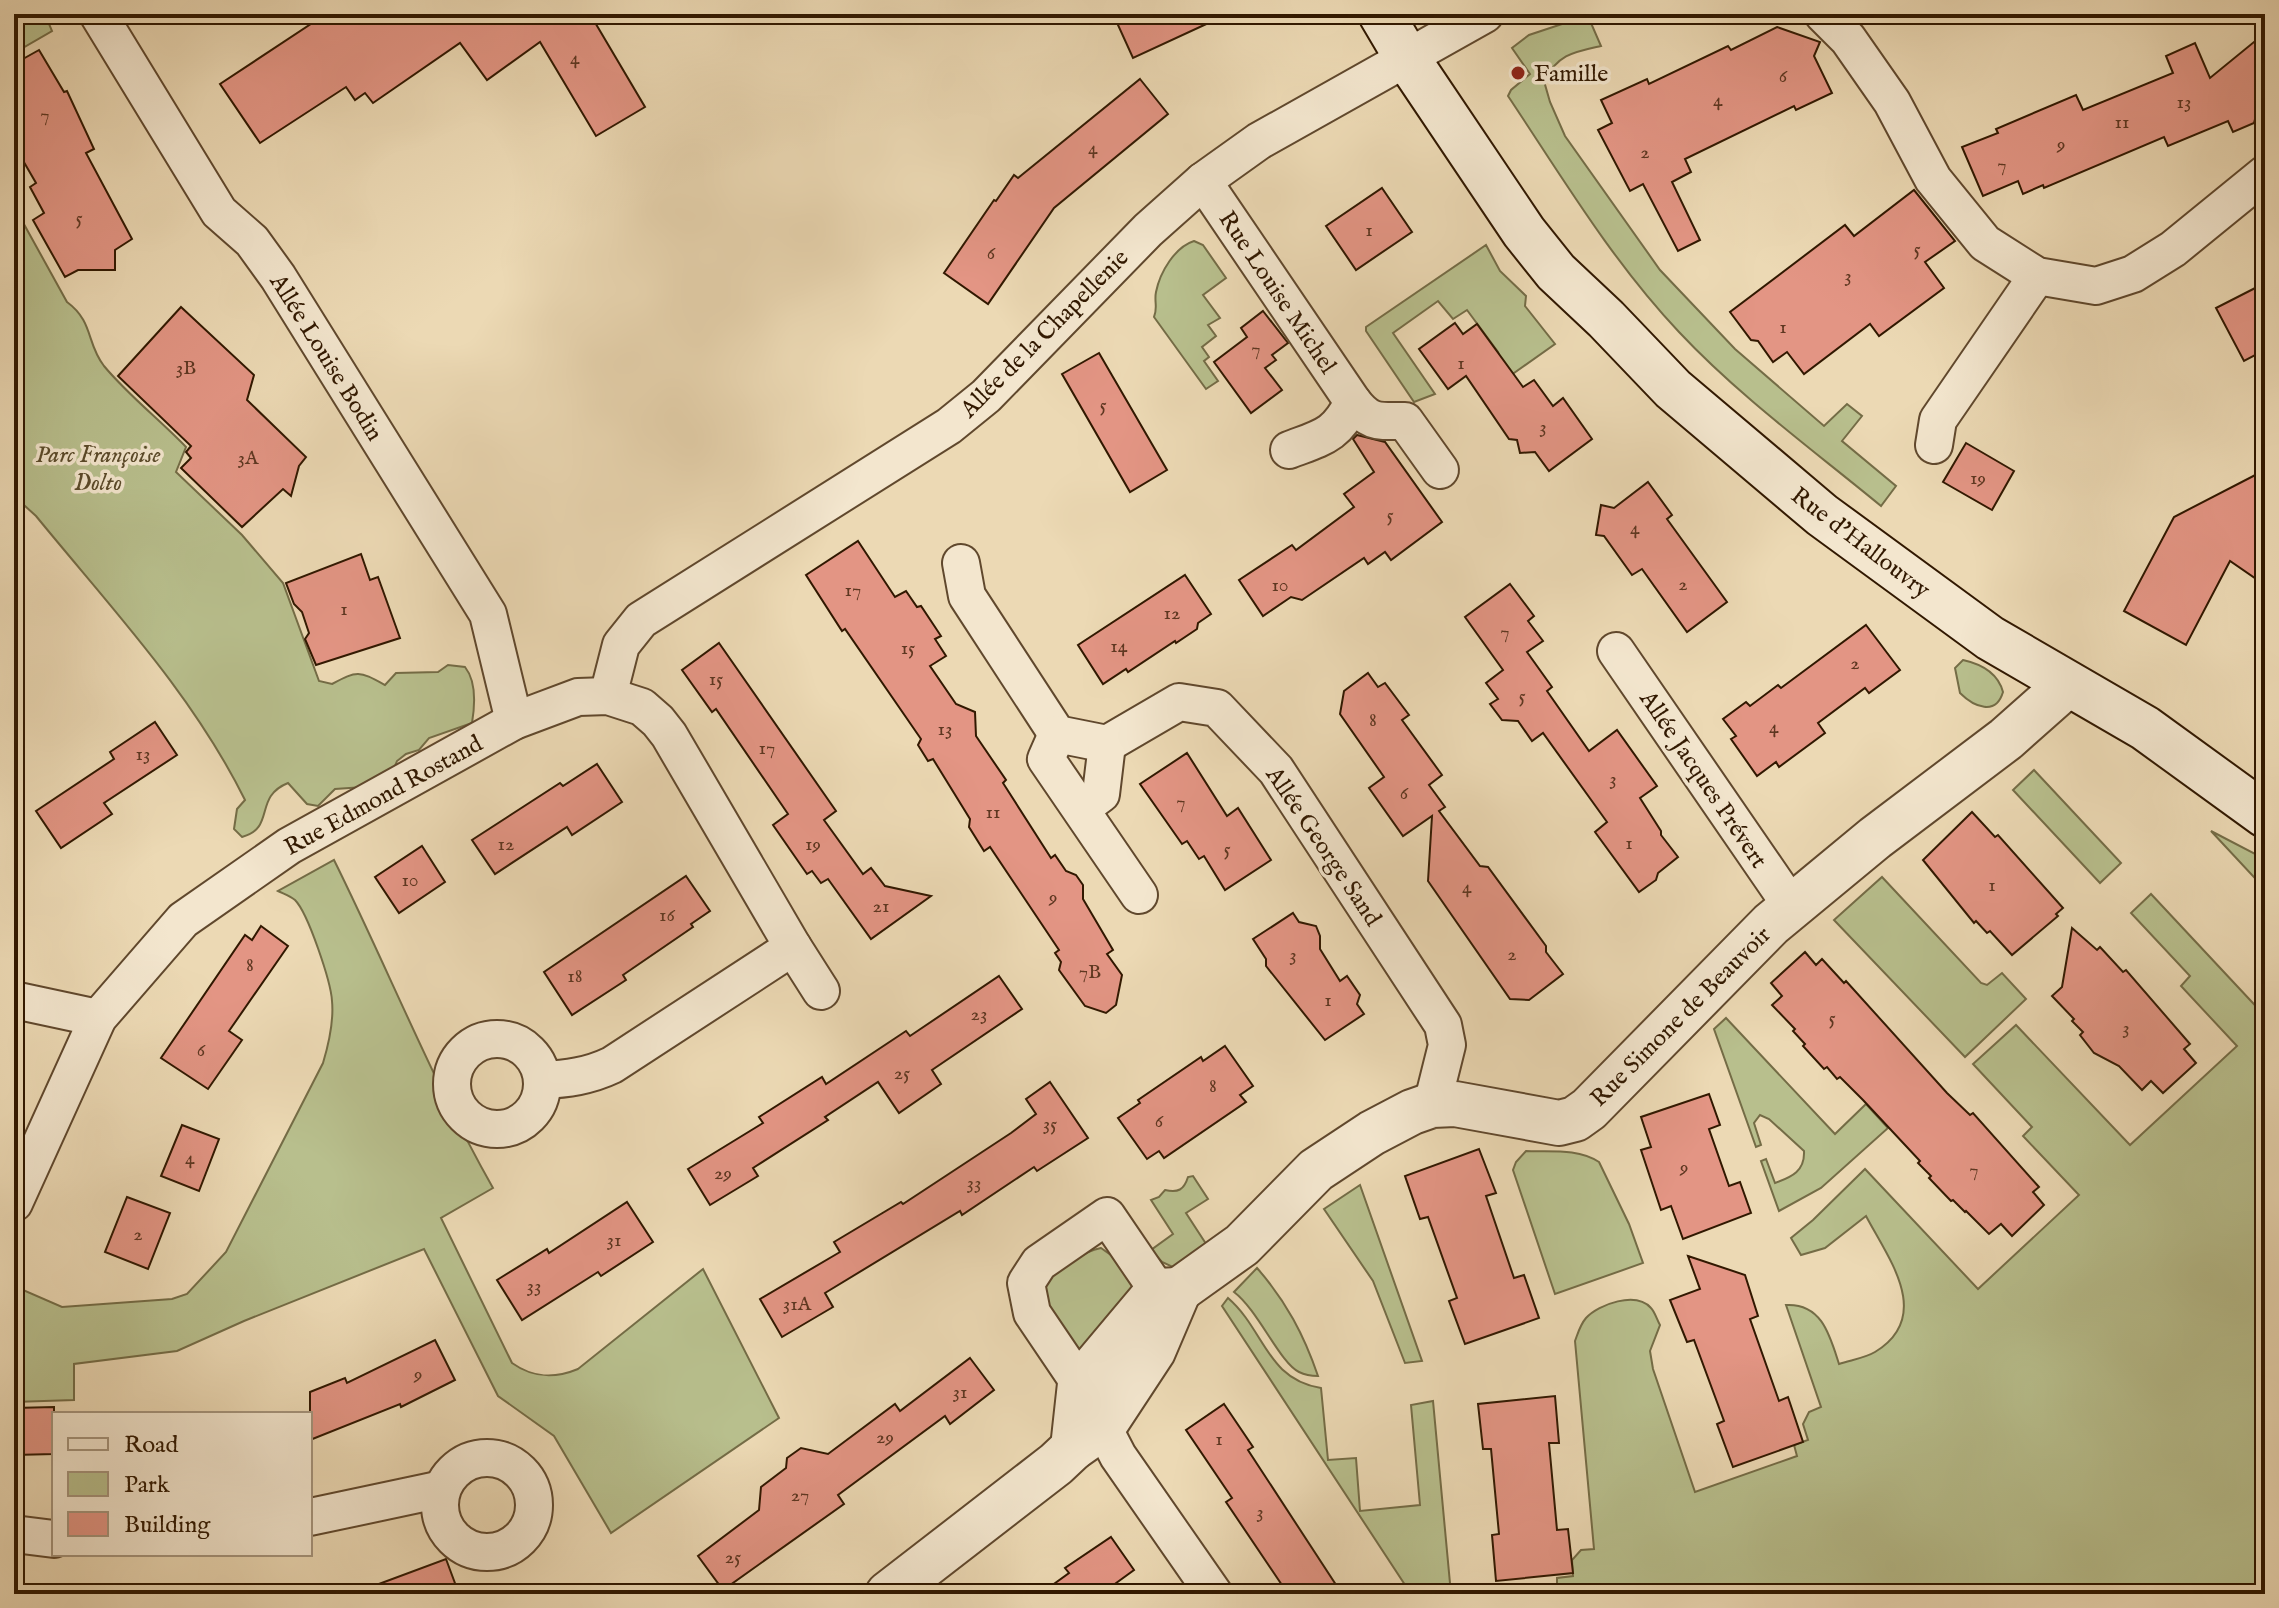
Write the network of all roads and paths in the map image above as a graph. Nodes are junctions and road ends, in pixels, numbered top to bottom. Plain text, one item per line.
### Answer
1 (98, 14) edge
2 (1381, 14) edge
3 (1485, 14) edge
4 (1823, 14) edge
5 (1416, 39) edge
6 (2265, 174) edge
7 (1203, 181) junction
8 (2037, 276) junction
9 (1353, 402) junction
10 (1934, 445) dead end
11 (1289, 450) dead end
12 (1440, 470) dead end
13 (961, 563) dead end
14 (1616, 651) dead end
15 (2068, 684) junction
16 (608, 696) junction
17 (514, 721) junction
18 (2145, 728) junction
19 (1057, 734) junction
20 (1107, 744) junction
21 (2265, 782) edge
22 (1082, 808) junction
23 (2265, 815) edge
24 (1139, 895) dead end
25 (1792, 907) junction
26 (793, 947) junction
27 (821, 991) dead end
28 (14, 1000) edge
29 (98, 1018) junction
30 (542, 1080) dead end
31 (1432, 1105) junction
32 (14, 1203) edge
33 (1169, 1291) junction
34 (1080, 1384) junction
35 (1088, 1438) junction
36 (442, 1489) dead end
37 (312, 1517) edge
38 (14, 1534) edge
39 (52, 1539) edge
40 (888, 1594) edge
41 (1214, 1594) edge

1 - 17 street, Allée Louise Bodin
2 - 5 street, Rue d'Hallouvry
3 - 5 street, Allée de la Chapellenie
4 - 8 street
5 - 7 street, Allée de la Chapellenie
5 - 15 street, Rue d'Hallouvry
6 - 8 street
7 - 9 street, Rue Louise Michel
7 - 16 street, Allée de la Chapellenie
8 - 10 street
9 - 11 street
9 - 12 street, Rue Louise Michel
13 - 19 street
14 - 25 street, Allée Jacques Prévert
15 - 18 street, Rue d'Hallouvry
15 - 25 street, Rue Simone de Beauvoir
16 - 17 street, Rue Edmond Rostand
16 - 26 street, Rue Edmond Rostand
17 - 29 street, Rue Edmond Rostand
18 - 21 street, Rue d'Hallouvry
18 - 23 street, Rue d'Hallouvry
19 - 20 street
19 - 22 street
20 - 22 street
20 - 31 street, Allée George Sand
22 - 24 street
25 - 31 street, Rue Simone de Beauvoir
26 - 27 street, Rue Edmond Rostand
26 - 30 street
28 - 29 street
29 - 32 street, Rue Edmond Rostand
31 - 33 street, Rue Simone de Beauvoir
33 - 34 street, Rue Simone de Beauvoir
33 - 34 street
33 - 35 street
34 - 35 street
35 - 40 street
35 - 41 street
36 - 37 street
38 - 39 street

